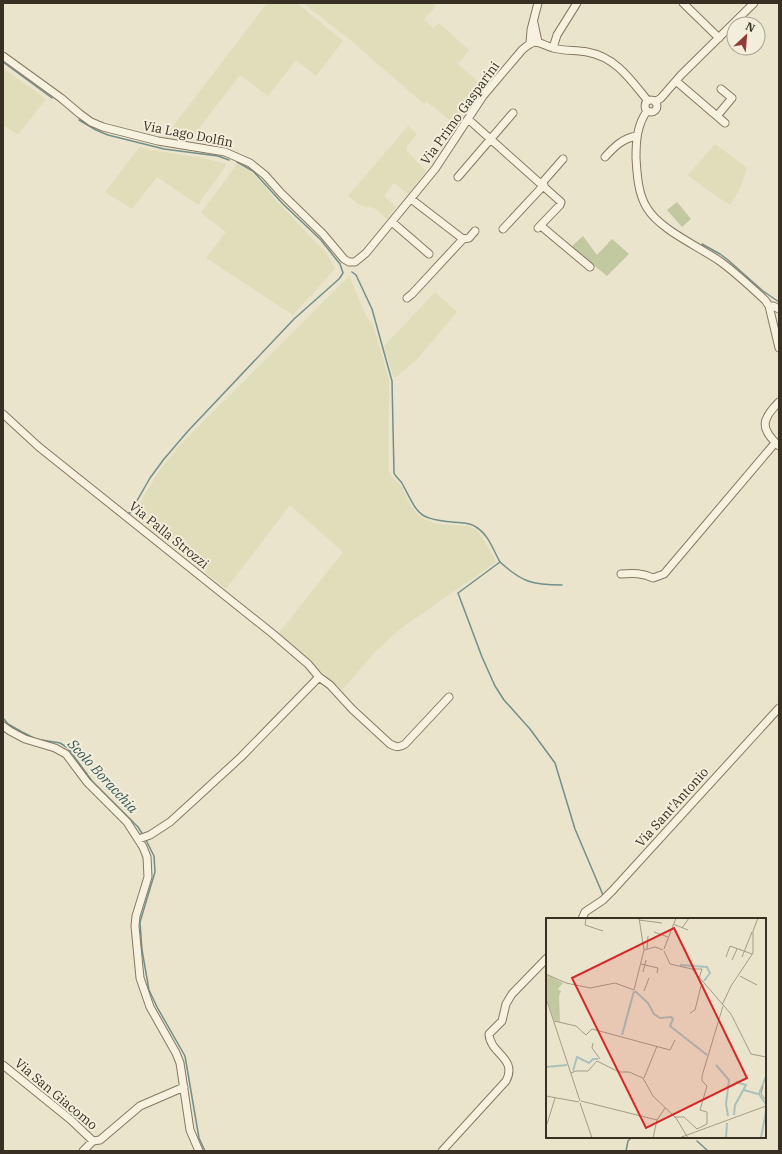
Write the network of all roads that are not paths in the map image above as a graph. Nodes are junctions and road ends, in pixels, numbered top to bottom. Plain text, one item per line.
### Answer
1 (538, 3) edge
2 (578, 3) edge
3 (682, 3) edge
4 (754, 3) edge
5 (534, 22) junction
6 (719, 38) junction
7 (538, 42) junction
8 (530, 43) junction
9 (553, 48) junction
10 (3, 56) edge
11 (676, 81) junction
12 (721, 89) dead end
13 (648, 101) junction
14 (655, 102) junction
15 (648, 111) junction
16 (513, 113) dead end
17 (717, 116) junction
18 (468, 119) junction
19 (725, 123) dead end
20 (637, 136) junction
21 (491, 139) junction
22 (605, 157) dead end
23 (563, 159) dead end
24 (458, 178) dead end
25 (543, 184) junction
26 (411, 199) junction
27 (392, 222) junction
28 (503, 230) dead end
29 (475, 231) dead end
30 (463, 239) junction
31 (429, 254) dead end
32 (349, 262) joint
33 (590, 267) dead end
34 (407, 298) dead end
35 (769, 306) junction
36 (779, 309) edge
37 (779, 348) edge
38 (779, 402) edge
39 (3, 414) edge
40 (777, 444) edge
41 (621, 574) dead end
42 (319, 677) junction
43 (449, 697) dead end
44 (779, 708) edge
45 (3, 726) edge
46 (144, 837) junction
47 (583, 918) edge
48 (546, 959) edge
49 (3, 1065) edge
50 (184, 1087) junction
51 (93, 1141) junction
52 (83, 1151) edge
53 (199, 1151) edge
54 (442, 1151) edge

1 - 5 street
2 - 9 street
3 - 6 street
4 - 6 street
5 - 7 street
5 - 8 street
6 - 11 street
7 - 8 street
7 - 9 street
8 - 18 street, Via Primo Gasparini
9 - 13 street
10 - 32 street, Via Lago Dolfin
11 - 14 street
11 - 17 street
12 - 17 street
13 - 14 street
13 - 15 street
14 - 15 street
15 - 20 street
16 - 21 street
17 - 19 street
18 - 21 street
18 - 26 street, Via Primo Gasparini
20 - 22 street
20 - 35 street
21 - 24 street
21 - 25 street
23 - 25 street
25 - 28 street
25 - 33 street
26 - 27 street, Via Primo Gasparini
26 - 30 street
27 - 31 street
27 - 32 street, Via Primo Gasparini
29 - 30 street
30 - 34 street
35 - 36 street
35 - 37 street
38 - 40 street
39 - 42 street, Via Palla Strozzi
40 - 41 street
42 - 43 street, Via Palla Strozzi
42 - 46 street
44 - 47 street, Via Sant'Antonio
45 - 46 street
46 - 50 street
48 - 54 street
49 - 51 street, Via San Giacomo
50 - 51 street, Via San Giacomo
50 - 53 street
51 - 52 street, Via San Giacomo

